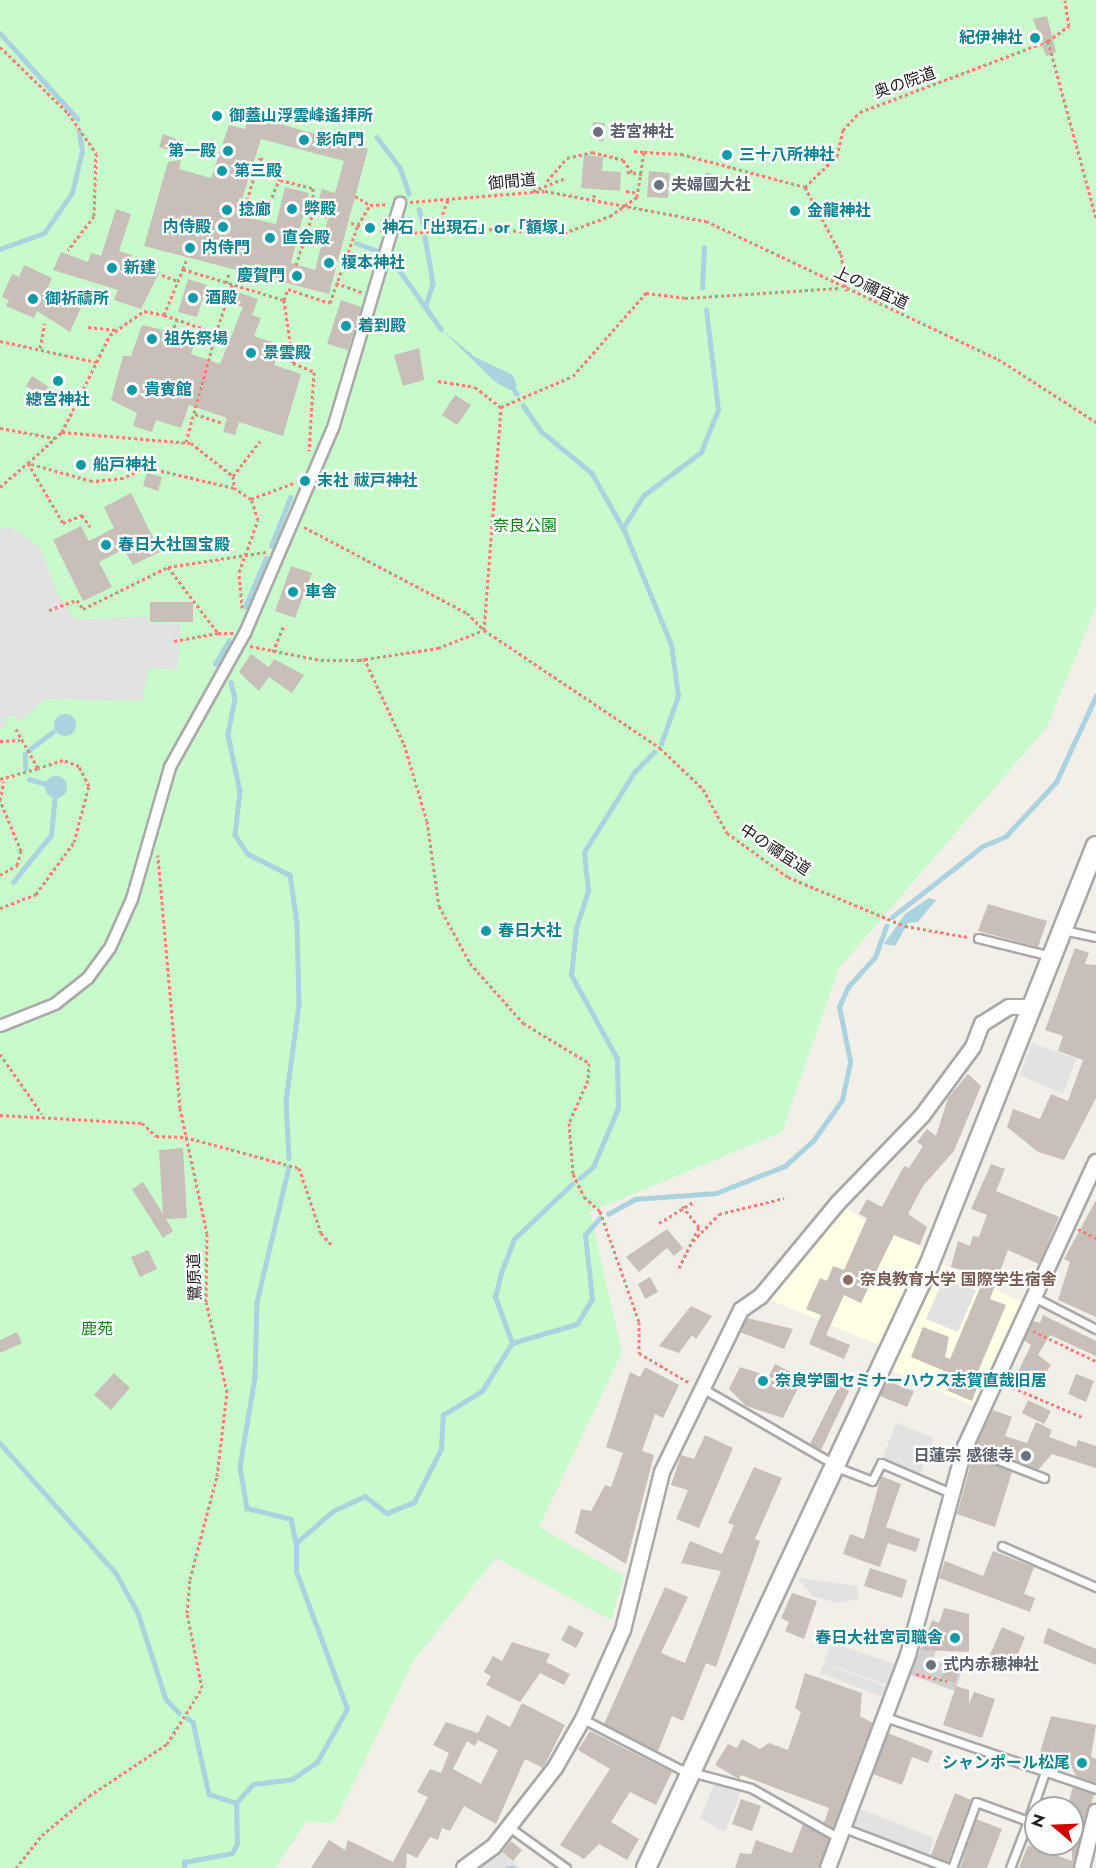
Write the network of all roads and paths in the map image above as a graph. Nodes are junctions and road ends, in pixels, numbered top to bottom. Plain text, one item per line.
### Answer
1 (1065, 0) edge
2 (1048, 41) junction
3 (0, 47) edge
4 (634, 151) dead end
5 (644, 152) junction
6 (627, 172) dead end
7 (632, 172) junction
8 (642, 174) junction
9 (566, 178) dead end
10 (279, 180) junction
11 (547, 181) junction
12 (805, 187) junction
13 (626, 191) dead end
14 (531, 192) junction
15 (638, 193) junction
16 (594, 194) dead end
17 (355, 196) dead end
18 (247, 200) dead end
19 (448, 200) junction
20 (594, 200) junction
21 (400, 203) junction
22 (370, 205) junction
23 (624, 206) junction
24 (255, 209) dead end
25 (313, 213) junction
26 (328, 217) dead end
27 (1096, 218) edge
28 (351, 223) dead end
29 (358, 225) junction
30 (436, 231) junction
31 (395, 235) junction
32 (68, 250) dead end
33 (186, 261) dead end
34 (296, 265) dead end
35 (183, 269) junction
36 (228, 273) dead end
37 (162, 275) dead end
38 (178, 281) junction
39 (226, 283) junction
40 (336, 283) junction
41 (232, 285) junction
42 (840, 288) junction
43 (846, 291) junction
44 (376, 297) junction
45 (284, 300) junction
46 (216, 301) dead end
47 (226, 304) junction
48 (164, 315) junction
49 (177, 320) junction
50 (45, 323) dead end
51 (87, 327) dead end
52 (117, 330) junction
53 (172, 333) dead end
54 (216, 333) junction
55 (215, 339) junction
56 (0, 341) edge
57 (225, 342) dead end
58 (40, 348) junction
59 (96, 362) junction
60 (438, 381) dead end
61 (501, 407) junction
62 (195, 414) junction
63 (1096, 422) edge
64 (222, 423) dead end
65 (0, 428) edge
66 (62, 432) junction
67 (55, 438) junction
68 (260, 441) dead end
69 (186, 442) junction
70 (28, 463) junction
71 (313, 474) junction
72 (233, 476) junction
73 (0, 487) edge
74 (234, 488) junction
75 (251, 499) junction
76 (295, 522) junction
77 (90, 527) dead end
78 (284, 548) junction
79 (244, 557) junction
80 (168, 567) junction
81 (50, 610) dead end
82 (284, 625) dead end
83 (484, 630) junction
84 (218, 633) junction
85 (245, 633) junction
86 (174, 641) dead end
87 (239, 643) junction
88 (273, 652) junction
89 (364, 658) junction
90 (14, 726) dead end
91 (0, 741) edge
92 (20, 741) junction
93 (38, 768) junction
94 (2, 780) edge
95 (150, 843) junction
96 (1096, 846) edge
97 (0, 875) edge
98 (0, 908) edge
99 (1063, 930) junction
100 (978, 938) joint
101 (1096, 938) edge
102 (1051, 956) junction
103 (1032, 1007) junction
104 (0, 1026) edge
105 (0, 1054) edge
106 (43, 1114) junction
107 (0, 1115) edge
108 (185, 1137) junction
109 (1096, 1162) edge
110 (784, 1198) dead end
111 (695, 1201) dead end
112 (682, 1206) junction
113 (659, 1223) dead end
114 (693, 1240) junction
115 (331, 1244) dead end
116 (679, 1268) dead end
117 (1032, 1296) junction
118 (1020, 1324) junction
119 (1096, 1329) edge
120 (1096, 1362) edge
121 (994, 1380) junction
122 (700, 1387) junction
123 (1082, 1417) dead end
124 (965, 1447) junction
125 (835, 1465) junction
126 (1044, 1478) dead end
127 (951, 1493) junction
128 (1002, 1546) dead end
129 (1096, 1587) edge
130 (903, 1669) junction
131 (947, 1681) dead end
132 (885, 1717) junction
133 (583, 1719) junction
134 (691, 1772) junction
135 (1045, 1772) junction
136 (1096, 1789) edge
137 (1037, 1796) edge
138 (1096, 1812) edge
139 (1024, 1820) edge
140 (509, 1827) junction
141 (1024, 1831) edge
142 (841, 1833) junction
143 (16, 1868) edge
144 (464, 1868) edge
145 (566, 1868) edge
146 (646, 1868) edge
147 (828, 1868) edge
148 (950, 1868) edge
149 (1010, 1868) edge
150 (1082, 1868) edge

1 - 2 path
2 - 12 path, 奥の院道
2 - 27 path
3 - 32 path
4 - 5 path
5 - 8 path
5 - 12 path
6 - 7 path
7 - 8 path
7 - 11 path
8 - 15 path
9 - 11 path
10 - 18 path
10 - 24 path
10 - 25 path
11 - 14 path
12 - 43 path
13 - 15 path
14 - 19 path, 御間道
14 - 20 path, 御間道
15 - 23 path
16 - 20 path
17 - 22 path
19 - 21 path, 御間道
19 - 30 path
20 - 23 path, 御間道
21 - 22 path, 御間道
21 - 31 street
22 - 29 path
23 - 30 path
23 - 42 path, 上の禰宜道
25 - 26 path
25 - 34 path
28 - 29 path
29 - 31 path
29 - 40 path
30 - 31 path
31 - 44 street
33 - 35 path
35 - 38 path
35 - 39 path
36 - 39 path
37 - 38 path
38 - 48 path
39 - 41 path
40 - 44 path
40 - 45 path
41 - 45 path
41 - 47 path
42 - 43 path, 上の禰宜道
42 - 61 path
43 - 63 path, 上の禰宜道
44 - 71 street
45 - 71 path
46 - 47 path
47 - 54 path
48 - 49 path
48 - 52 path
49 - 53 path
49 - 54 path
50 - 58 path
51 - 52 path
52 - 59 path
54 - 55 path
55 - 57 path
55 - 62 path
56 - 58 path
58 - 59 path
59 - 66 path
60 - 61 path
61 - 83 path
62 - 64 path
62 - 69 path
65 - 67 path
66 - 67 path
66 - 69 path
67 - 70 path
68 - 72 path
69 - 72 path
70 - 73 path
70 - 74 path
70 - 77 path
71 - 75 path
71 - 76 street
72 - 74 path
74 - 75 path
75 - 79 path
76 - 78 street
76 - 83 path, 中の禰宜道
78 - 79 path
78 - 85 street
79 - 80 path
79 - 85 path
80 - 81 path
80 - 84 path
82 - 88 path
83 - 89 path
83 - 100 path, 中の禰宜道
84 - 85 path
84 - 86 path
85 - 87 street
87 - 88 path
87 - 95 street
88 - 89 path
89 - 122 path
90 - 92 path
91 - 92 path
92 - 93 path
93 - 94 path
93 - 98 path
94 - 97 path
95 - 104 street
95 - 108 path, 鷺原道
96 - 99 street
99 - 101 lane
99 - 102 street
100 - 102 lane
102 - 103 street
103 - 122 street
103 - 125 street
105 - 106 path
106 - 107 path
106 - 108 path
108 - 115 path
108 - 143 path, 鷺原道
109 - 117 street
110 - 114 path
111 - 112 path
112 - 113 path
112 - 114 path
114 - 116 path
117 - 118 street
117 - 119 lane
118 - 120 path
118 - 121 street
121 - 123 path
121 - 124 street
122 - 125 lane
122 - 133 street
124 - 126 lane
124 - 127 street
125 - 127 lane
125 - 134 street
127 - 130 street
128 - 129 lane
130 - 131 path
130 - 132 street
132 - 135 lane
132 - 142 street
133 - 134 lane
133 - 140 street
134 - 142 lane
134 - 146 street
135 - 136 lane
135 - 137 lane
138 - 150 street
139 - 148 lane
140 - 144 street
140 - 145 lane
141 - 149 lane
142 - 147 street
142 - 148 lane

